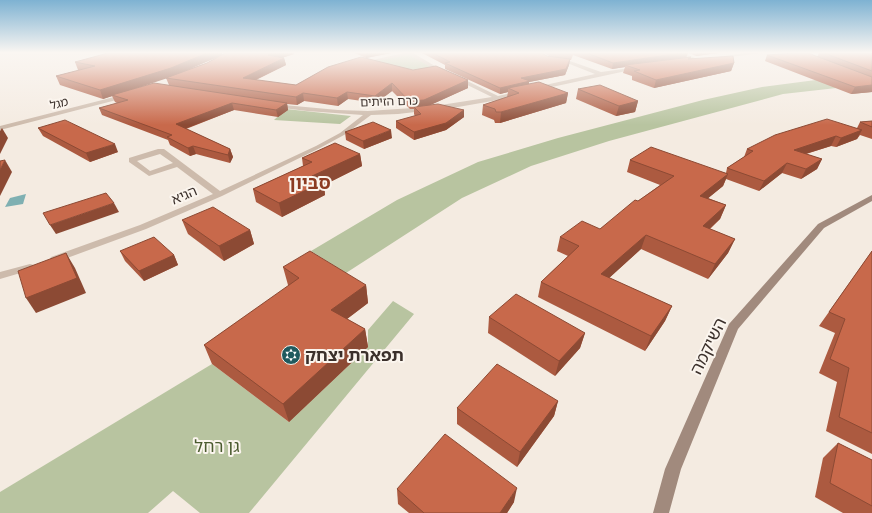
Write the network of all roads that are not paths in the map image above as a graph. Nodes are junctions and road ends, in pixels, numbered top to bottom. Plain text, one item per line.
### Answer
1 (454, 77) edge
2 (588, 77) edge
3 (535, 89) edge
4 (528, 91) edge
5 (130, 96) edge
6 (498, 98) junction
7 (268, 104) edge
8 (368, 114) junction
9 (0, 128) edge
10 (178, 164) junction
11 (219, 194) junction
12 (872, 198) edge
13 (0, 276) edge
14 (661, 513) edge

1 - 6 street
2 - 3 street
4 - 6 street, כרם הזיתים
5 - 9 street, מגל
6 - 8 street, כרם הזיתים
7 - 8 street, כרם הזיתים
8 - 11 street, הגיא
10 - 10 street
10 - 11 street
11 - 13 street, הגיא
12 - 14 street, השיקמה

